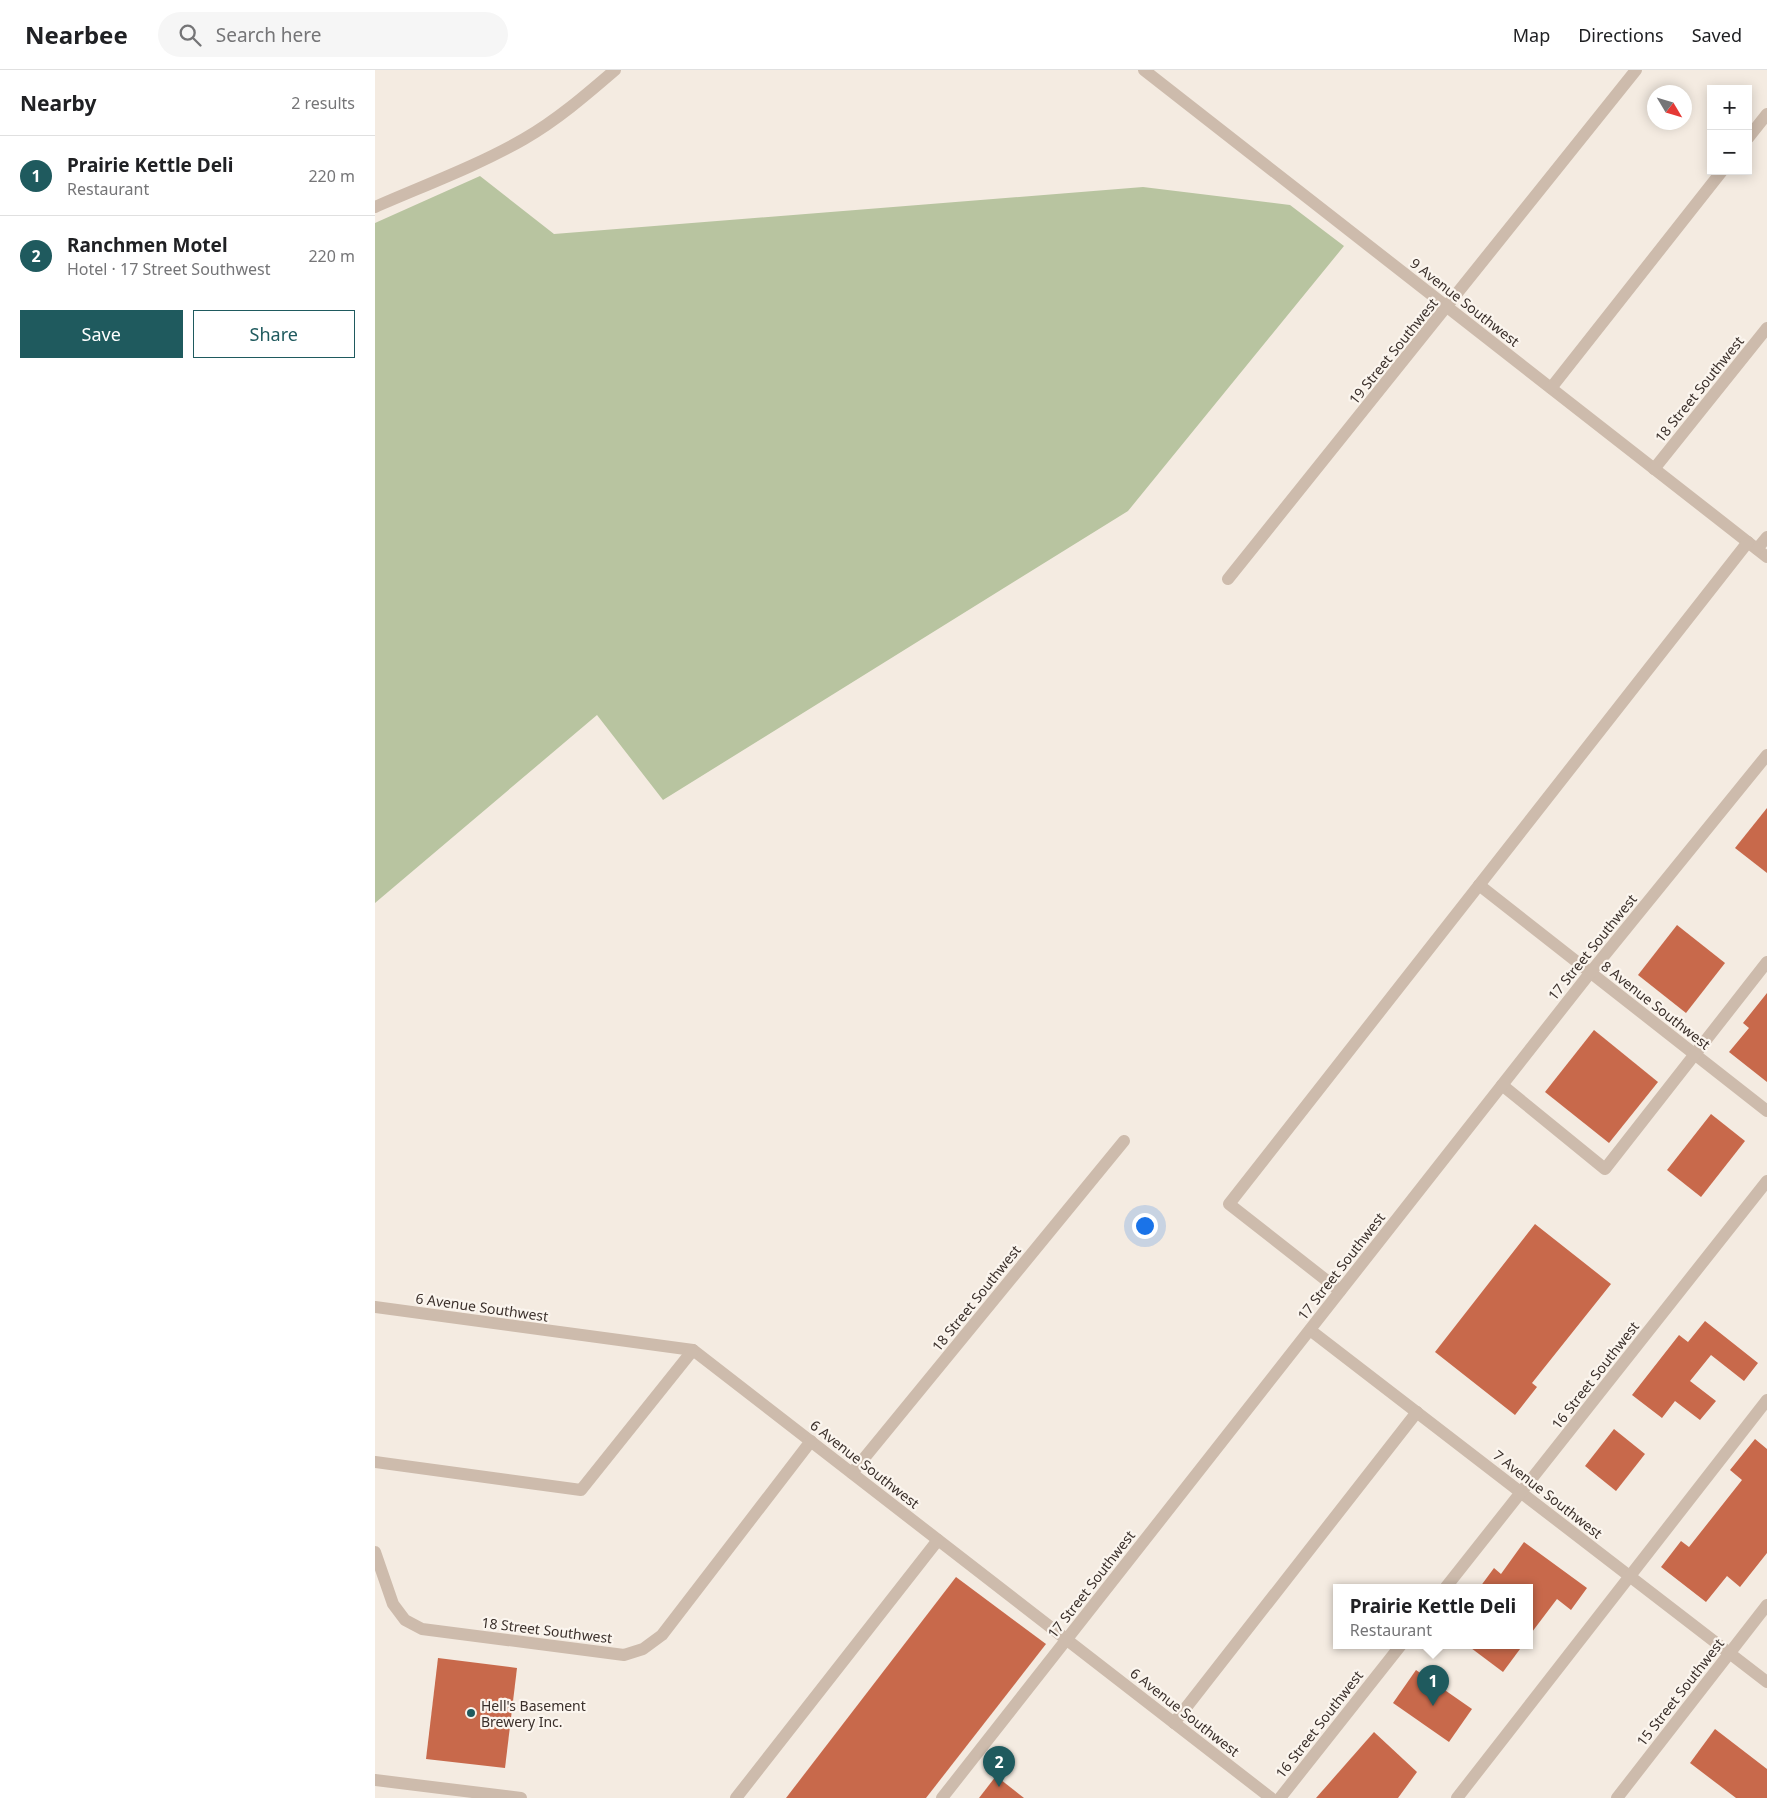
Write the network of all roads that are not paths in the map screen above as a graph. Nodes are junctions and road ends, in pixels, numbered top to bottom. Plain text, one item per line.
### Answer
1 (615, 70) edge
2 (1144, 70) edge
3 (1636, 70) edge
4 (1767, 114) edge
5 (1752, 133) edge
6 (1719, 175) edge
7 (375, 207) edge
8 (1447, 307) junction
9 (1767, 328) edge
10 (1551, 388) junction
11 (1654, 469) junction
12 (1767, 537) edge
13 (1758, 550) edge
14 (1228, 579) dead end
15 (1767, 755) edge
16 (1479, 885) junction
17 (1767, 962) edge
18 (1590, 973) junction
19 (1694, 1054) junction
20 (1502, 1085) junction
21 (1767, 1112) edge
22 (1124, 1141) dead end
23 (1767, 1181) edge
24 (1341, 1291) junction
25 (375, 1307) edge
26 (1310, 1330) junction
27 (693, 1350) junction
28 (1767, 1400) edge
29 (1417, 1412) junction
30 (811, 1441) junction
31 (375, 1462) edge
32 (852, 1474) junction
33 (1521, 1492) junction
34 (938, 1540) junction
35 (375, 1552) edge
36 (1631, 1577) junction
37 (1448, 1584) edge
38 (1767, 1605) edge
39 (1067, 1639) junction
40 (1398, 1649) edge
41 (1730, 1653) junction
42 (1767, 1682) edge
43 (1174, 1723) junction
44 (375, 1780) edge
45 (521, 1798) edge
46 (737, 1798) edge
47 (942, 1798) edge
48 (1271, 1798) edge
49 (1280, 1798) edge
50 (1457, 1798) edge
51 (1617, 1798) edge

1 - 7 street
2 - 8 street, 9 Avenue Southwest
3 - 8 street, 19 Street Southwest
4 - 5 street
6 - 10 street
8 - 10 street, 9 Avenue Southwest
8 - 14 street, 19 Street Southwest
9 - 11 street, 18 Street Southwest
10 - 11 street, 9 Avenue Southwest
11 - 13 street, 9 Avenue Southwest
12 - 13 street
13 - 16 street
15 - 18 street, 17 Street Southwest
16 - 18 street, 8 Avenue Southwest
16 - 24 street
17 - 19 street
18 - 19 street, 8 Avenue Southwest
18 - 20 street, 17 Street Southwest
19 - 20 street
19 - 21 street, 8 Avenue Southwest
20 - 24 street, 17 Street Southwest
22 - 32 street, 18 Street Southwest
23 - 33 street, 16 Street Southwest
24 - 26 street, 17 Street Southwest
25 - 27 street, 6 Avenue Southwest
26 - 29 street, 7 Avenue Southwest
26 - 39 street, 17 Street Southwest
27 - 30 street, 6 Avenue Southwest
27 - 31 street
28 - 36 street
29 - 33 street, 7 Avenue Southwest
29 - 43 street
30 - 32 street, 6 Avenue Southwest
30 - 35 street, 18 Street Southwest
32 - 34 street, 6 Avenue Southwest
33 - 36 street, 7 Avenue Southwest
33 - 37 street, 16 Street Southwest
34 - 39 street, 6 Avenue Southwest
34 - 46 street
36 - 41 street, 7 Avenue Southwest
36 - 50 street
38 - 41 street, 15 Street Southwest
39 - 43 street, 6 Avenue Southwest
39 - 47 street, 17 Street Southwest
40 - 49 street, 16 Street Southwest
41 - 42 street, 7 Avenue Southwest
41 - 51 street, 15 Street Southwest
43 - 48 street, 6 Avenue Southwest
44 - 45 street

